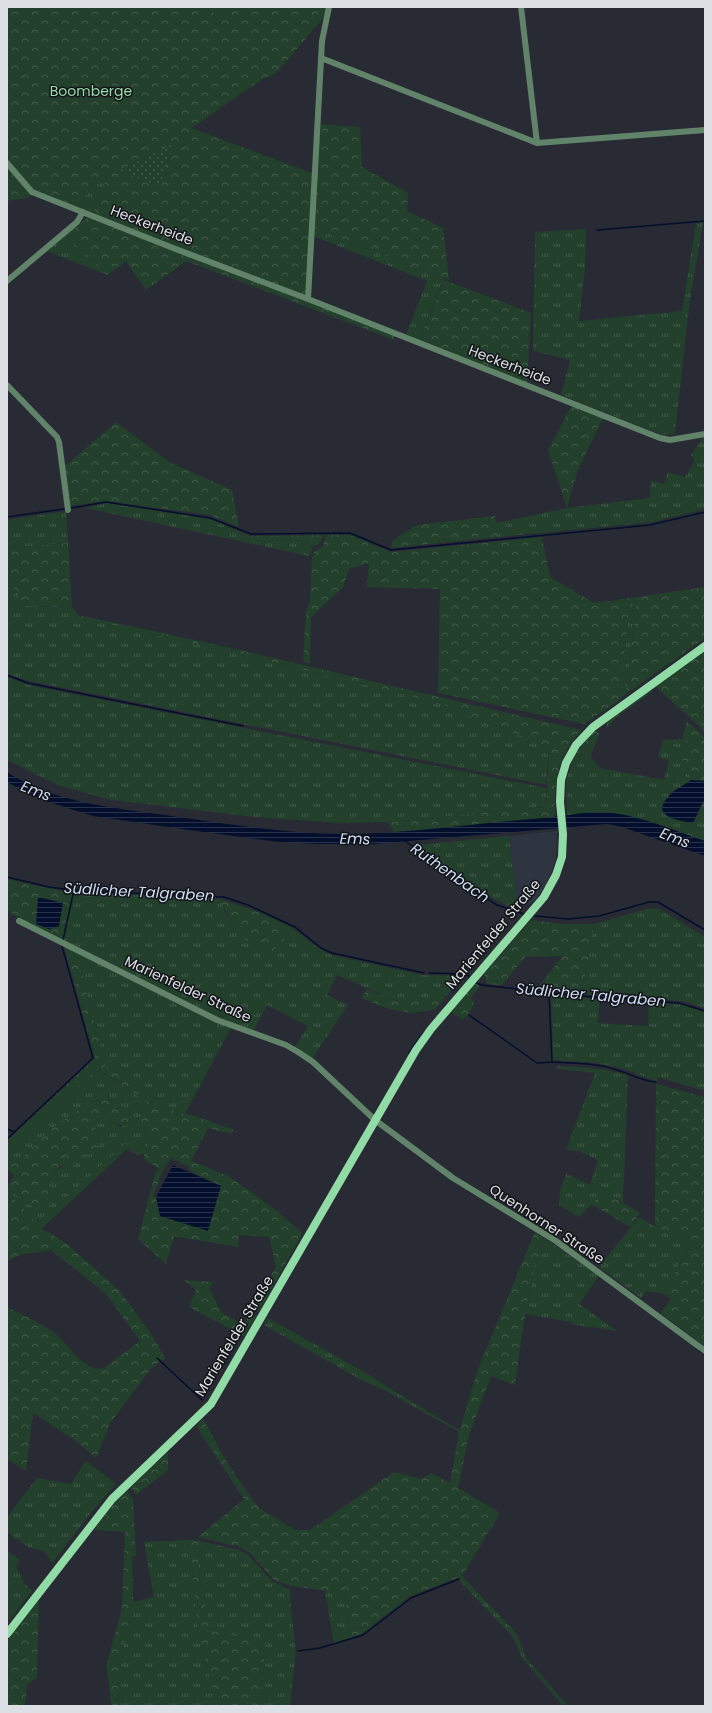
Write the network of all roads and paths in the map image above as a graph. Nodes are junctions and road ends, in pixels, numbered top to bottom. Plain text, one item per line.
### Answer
1 (329, 7) edge
2 (521, 7) edge
3 (321, 58) junction
4 (705, 130) edge
5 (537, 143) junction
6 (7, 163) edge
7 (83, 212) junction
8 (7, 281) edge
9 (308, 299) junction
10 (7, 385) edge
11 (705, 434) edge
12 (68, 510) dead end
13 (705, 646) edge
14 (19, 921) dead end
15 (375, 1120) junction
16 (705, 1351) edge
17 (7, 1634) edge

1 - 3 street
2 - 5 street
3 - 5 street
3 - 9 street
4 - 5 street
6 - 7 street
7 - 8 street
7 - 9 street, Heckerheide
9 - 11 street, Heckerheide
10 - 12 street
13 - 15 main road, Marienfelder Straße
14 - 15 street, Marienfelder Straße
15 - 16 street, Quenhorner Straße
15 - 17 main road, Marienfelder Straße

